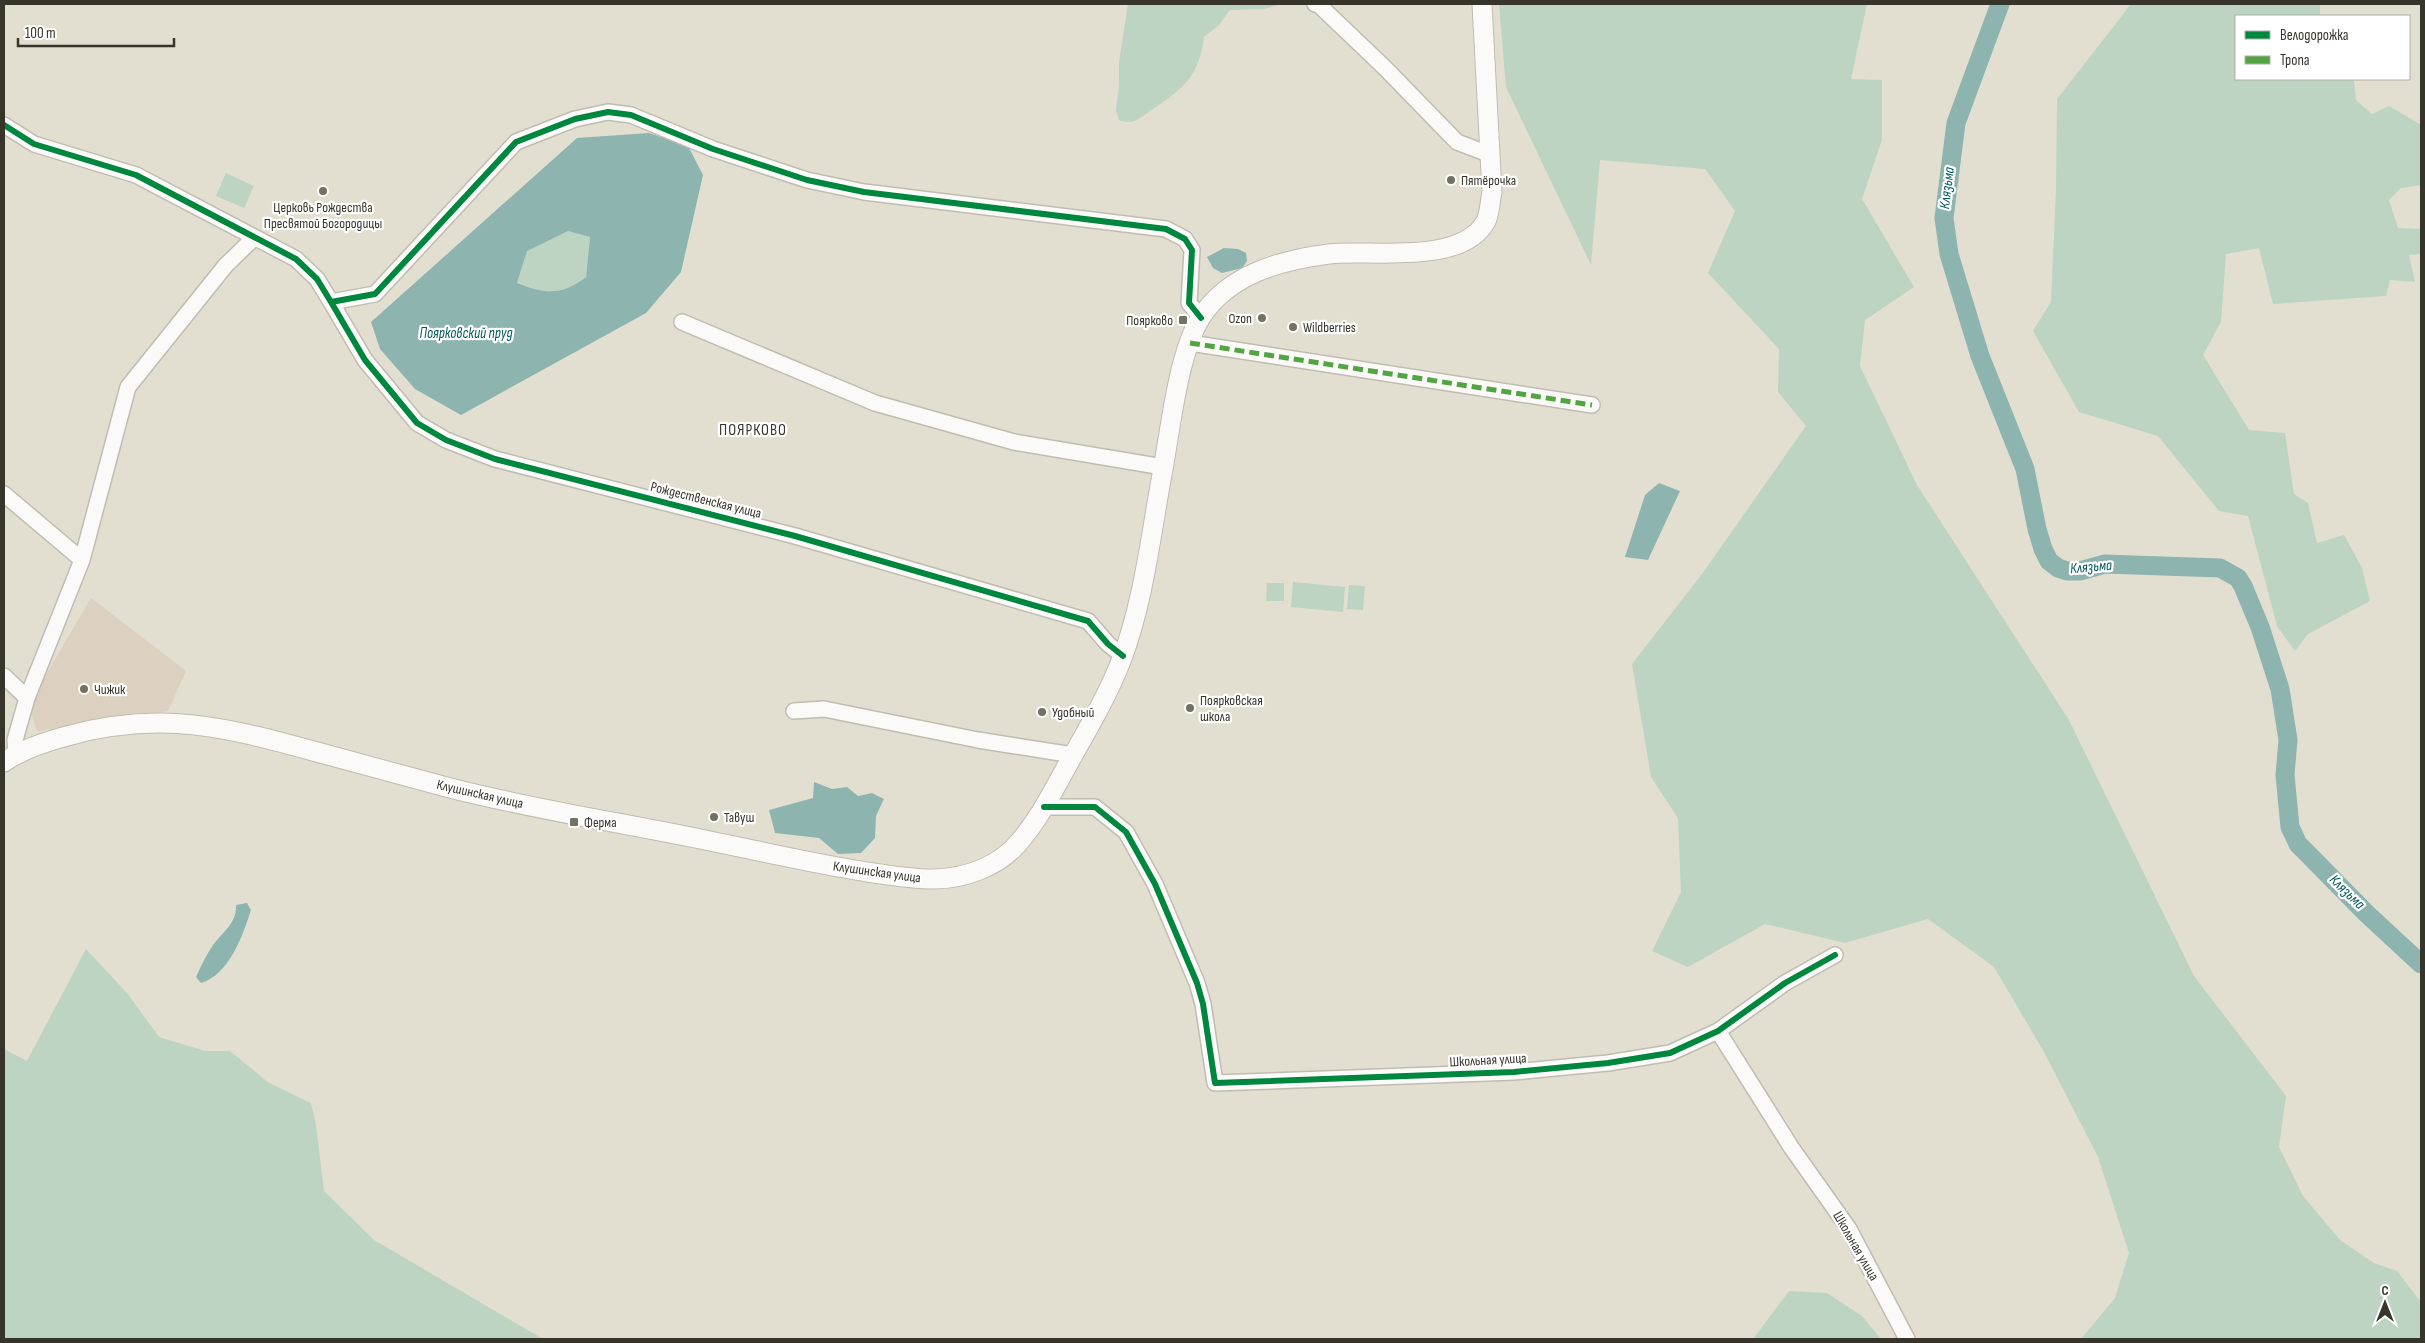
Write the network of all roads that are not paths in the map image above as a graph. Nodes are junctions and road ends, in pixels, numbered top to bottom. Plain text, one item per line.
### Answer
1 (1315, 4) edge
2 (1482, 4) edge
3 (4, 126) edge
4 (1490, 155) junction
5 (254, 238) junction
6 (331, 302) junction
7 (1201, 318) junction
8 (682, 322) dead end
9 (1190, 343) junction
10 (1592, 405) dead end
11 (1163, 467) junction
12 (4, 494) edge
13 (82, 560) junction
14 (1123, 656) junction
15 (4, 676) edge
16 (27, 698) junction
17 (794, 711) dead end
18 (10, 748) edge
19 (1073, 754) junction
20 (1044, 807) junction
21 (1835, 955) dead end
22 (1718, 1031) junction
23 (1907, 1339) edge

1 - 4 street
2 - 4 main road, Клушинская улица
3 - 5 street, Рождественская улица
4 - 7 main road, Клушинская улица
5 - 6 street, Рождественская улица
5 - 13 street
6 - 7 street
6 - 14 street, Рождественская улица
7 - 9 main road, Клушинская улица
8 - 11 street
9 - 10 street
9 - 11 main road, Клушинская улица
11 - 14 main road, Клушинская улица
12 - 13 street
13 - 16 street
14 - 19 main road, Клушинская улица
15 - 16 street
16 - 18 street
17 - 19 street
18 - 20 main road, Клушинская улица
19 - 20 main road, Клушинская улица
20 - 22 street, Школьная улица
21 - 22 street, Школьная улица
22 - 23 street, Школьная улица

